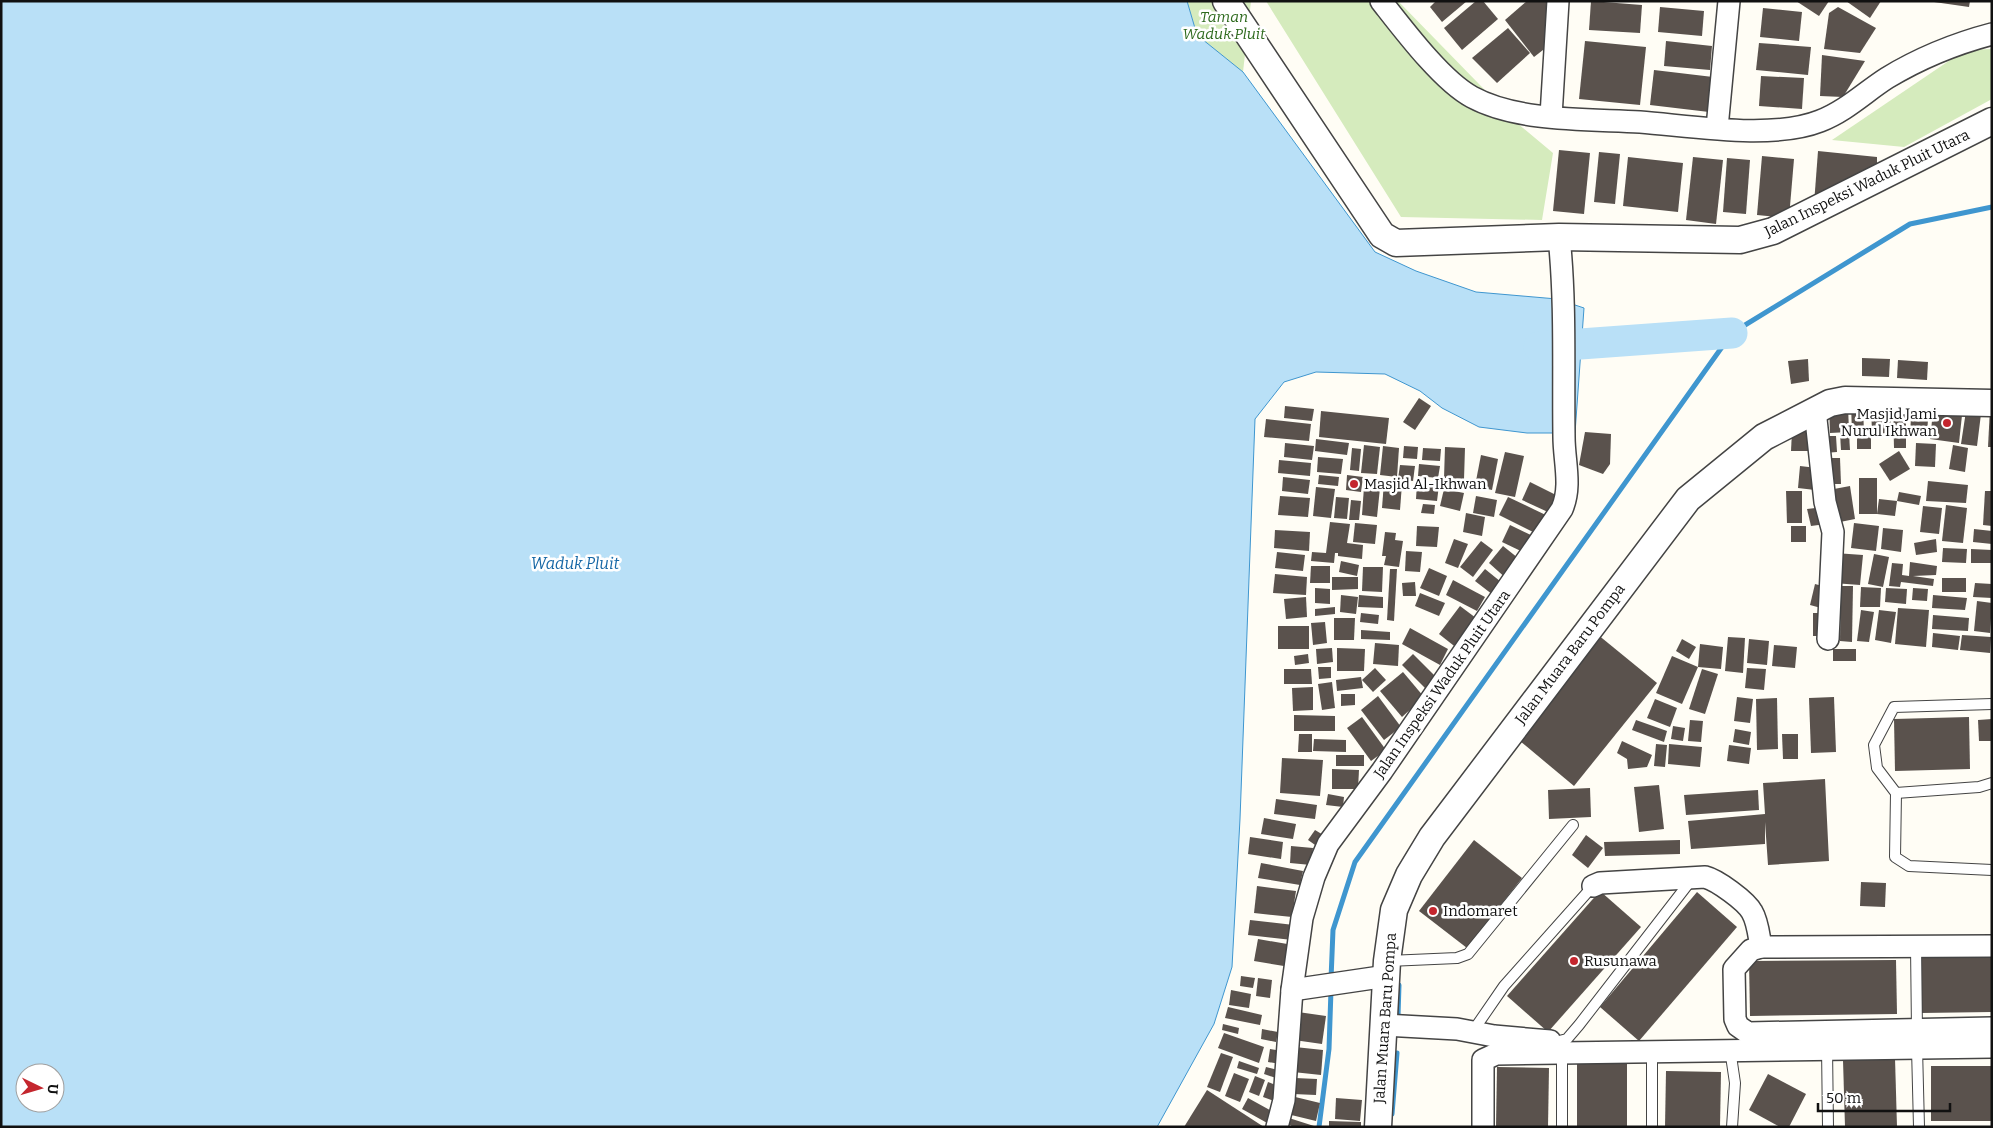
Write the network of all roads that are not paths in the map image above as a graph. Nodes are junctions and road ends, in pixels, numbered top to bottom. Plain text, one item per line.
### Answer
1 (1226, 1) edge
2 (1381, 1) edge
3 (1558, 1) edge
4 (1729, 1) edge
5 (1992, 34) edge
6 (1551, 116) junction
7 (1992, 121) edge
8 (1717, 128) junction
9 (1559, 237) junction
10 (1992, 403) edge
11 (1814, 410) junction
12 (1828, 640) dead end
13 (1992, 704) edge
14 (1992, 783) edge
15 (1896, 793) junction
16 (1573, 824) dead end
17 (1992, 870) edge
18 (1694, 876) junction
19 (1592, 886) joint
20 (1916, 946) junction
21 (1992, 946) edge
22 (1761, 947) junction
23 (1378, 972) junction
24 (1302, 989) junction
25 (1384, 1025) junction
26 (1992, 1028) edge
27 (1472, 1031) junction
28 (1917, 1039) junction
29 (1992, 1047) edge
30 (1560, 1048) junction
31 (1827, 1048) junction
32 (1730, 1049) junction
33 (1652, 1051) junction
34 (1277, 1127) edge
35 (1378, 1127) edge
36 (1483, 1127) edge
37 (1562, 1127) edge
38 (1652, 1127) edge
39 (1732, 1127) edge
40 (1828, 1127) edge
41 (1919, 1127) edge

1 - 9 street, Jalan Inspeksi Waduk Pluit Utara
2 - 6 street
3 - 6 street
4 - 8 street
5 - 8 street
6 - 8 street
7 - 9 street, Jalan Inspeksi Waduk Pluit Utara
9 - 24 street, Jalan Inspeksi Waduk Pluit Utara
10 - 11 street, Jalan Muara Baru Pompa
11 - 12 street
11 - 23 street, Jalan Muara Baru Pompa
13 - 15 lane
14 - 15 lane
15 - 17 lane
16 - 23 lane
18 - 19 street
18 - 22 street
18 - 30 lane
19 - 27 lane
20 - 21 street
20 - 22 street
20 - 28 lane
22 - 28 street
23 - 24 street
23 - 25 street, Jalan Muara Baru Pompa
24 - 34 street, Jalan Inspeksi Waduk Pluit Utara
25 - 27 street
25 - 35 street, Jalan Muara Baru Pompa
26 - 28 street
27 - 30 street
28 - 29 street
28 - 31 street
28 - 41 lane
30 - 33 street
30 - 36 street
30 - 37 lane
31 - 32 street
31 - 40 lane
32 - 33 street
32 - 39 lane
33 - 38 lane

